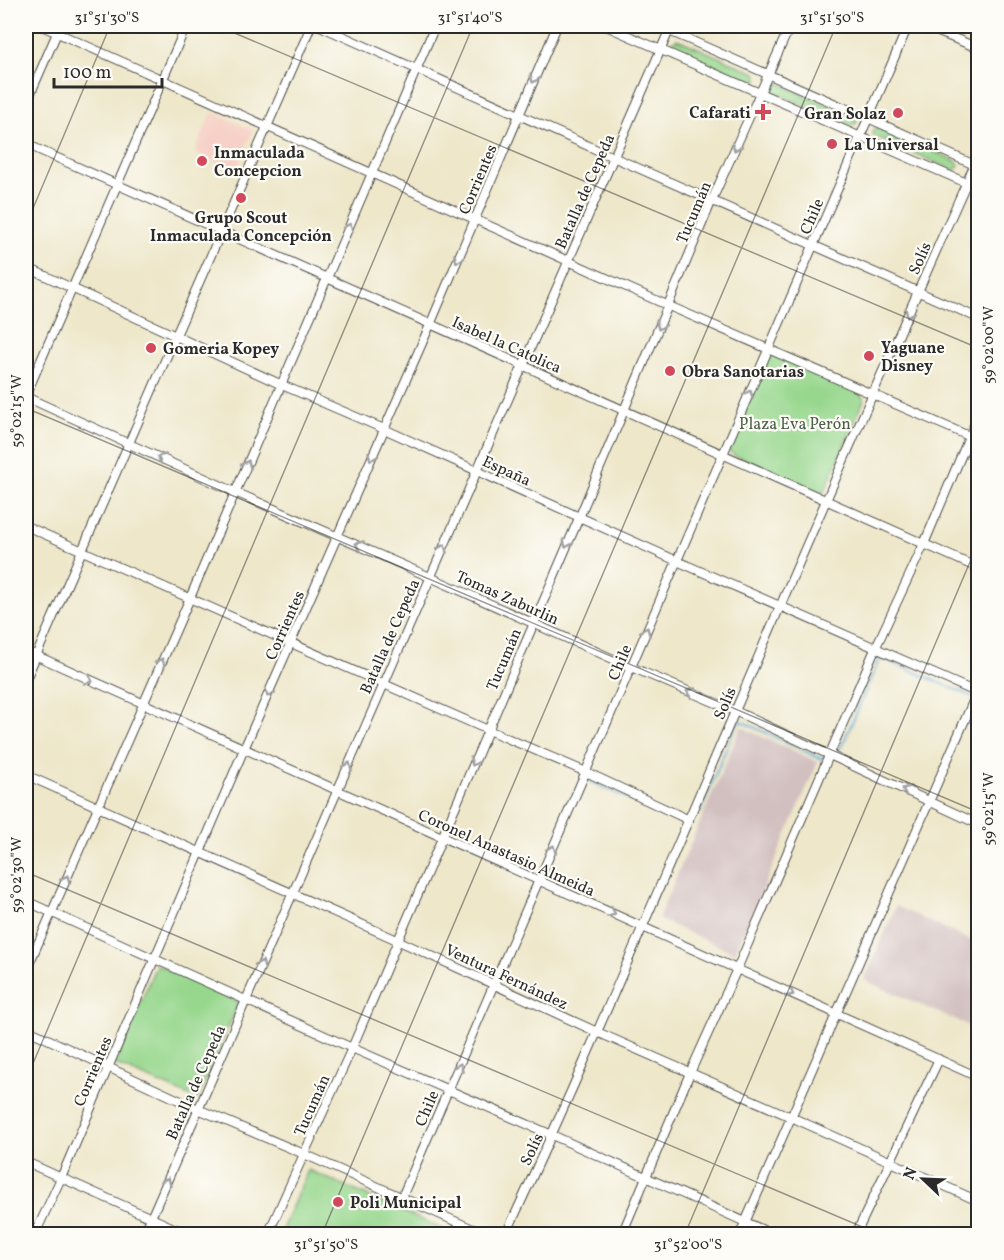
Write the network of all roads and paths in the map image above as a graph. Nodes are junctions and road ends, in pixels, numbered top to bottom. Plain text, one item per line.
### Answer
1 (42, 26) edge
2 (186, 26) edge
3 (311, 26) edge
4 (320, 26) edge
5 (435, 26) edge
6 (557, 26) edge
7 (606, 26) edge
8 (658, 26) edge
9 (790, 26) edge
10 (908, 26) edge
11 (924, 26) edge
12 (670, 28) edge
13 (58, 29) edge
14 (978, 48) edge
15 (660, 49) junction
16 (416, 69) junction
17 (769, 74) junction
18 (163, 80) junction
19 (760, 93) junction
20 (26, 104) edge
21 (519, 114) junction
22 (867, 118) junction
23 (267, 127) junction
24 (860, 137) junction
25 (26, 144) edge
26 (613, 157) junction
27 (977, 163) edge
28 (372, 173) junction
29 (967, 183) junction
30 (117, 185) junction
31 (978, 188) edge
32 (712, 200) junction
33 (475, 219) junction
34 (221, 232) junction
35 (813, 245) junction
36 (568, 261) junction
37 (26, 267) edge
38 (327, 279) junction
39 (72, 289) junction
40 (919, 291) junction
41 (669, 306) junction
42 (978, 318) edge
43 (430, 325) junction
44 (175, 336) junction
45 (768, 349) junction
46 (522, 365) junction
47 (282, 385) junction
48 (872, 393) junction
49 (26, 396) edge
50 (624, 411) junction
51 (978, 416) edge
52 (384, 429) junction
53 (970, 436) junction
54 (978, 440) edge
55 (128, 443) junction
56 (723, 454) junction
57 (476, 471) junction
58 (235, 492) junction
59 (825, 500) junction
60 (579, 518) junction
61 (26, 526) edge
62 (338, 536) junction
63 (924, 544) junction
64 (82, 551) junction
65 (677, 561) junction
66 (978, 568) edge
67 (430, 577) junction
68 (190, 598) junction
69 (780, 606) junction
70 (534, 623) junction
71 (291, 643) junction
72 (875, 649) junction
73 (26, 651) edge
74 (36, 656) junction
75 (631, 667) junction
76 (26, 679) edge
77 (383, 684) junction
78 (978, 691) edge
79 (143, 704) junction
80 (735, 711) junction
81 (488, 730) junction
82 (244, 749) junction
83 (830, 754) junction
84 (586, 772) junction
85 (26, 775) edge
86 (337, 790) junction
87 (929, 801) junction
88 (97, 808) junction
89 (689, 820) junction
90 (978, 824) edge
91 (442, 837) junction
92 (200, 852) junction
93 (539, 881) junction
94 (292, 894) junction
95 (26, 901) edge
96 (52, 912) junction
97 (642, 927) junction
98 (397, 940) junction
99 (154, 958) junction
100 (737, 969) junction
101 (26, 971) edge
102 (494, 985) junction
103 (246, 1000) junction
104 (837, 1014) junction
105 (26, 1029) edge
106 (597, 1032) junction
107 (352, 1048) junction
108 (939, 1059) junction
109 (109, 1067) junction
110 (690, 1074) junction
111 (978, 1077) edge
112 (448, 1090) junction
113 (198, 1109) junction
114 (791, 1117) junction
115 (552, 1135) junction
116 (304, 1154) junction
117 (891, 1161) junction
118 (26, 1162) edge
119 (61, 1178) junction
120 (646, 1178) junction
121 (402, 1197) junction
122 (978, 1201) edge
123 (151, 1218) junction
124 (745, 1222) junction
125 (35, 1234) edge
126 (144, 1234) edge
127 (187, 1234) edge
128 (268, 1234) edge
129 (484, 1234) edge
130 (506, 1234) edge
131 (622, 1234) edge
132 (740, 1234) edge
133 (772, 1234) edge
134 (856, 1234) edge

1 - 13 street
2 - 18 street
3 - 23 street
4 - 16 street
5 - 16 street
6 -> 21 street, Corrientes
7 - 15 street
8 - 12 street
9 - 17 street, Tucumán
10 - 22 street, Chile
11 - 14 street
12 - 15 street, Batalla de Cepeda
12 - 17 street
13 - 18 street
13 - 20 street
15 - 19 street
15 - 26 street, Batalla de Cepeda
16 - 21 street
16 - 28 street
17 - 19 street, Tucumán
17 - 22 street
18 - 23 street
18 - 30 street
19 - 24 street
19 -> 32 street, Tucumán
21 - 26 street
21 - 33 street, Corrientes
22 - 24 street, Chile
22 - 27 street
23 - 28 street
23 - 34 street
24 - 29 street
24 - 35 street, Chile
25 - 30 street, Isabel la Catolica
26 - 32 street
26 - 36 street, Batalla de Cepeda
27 - 29 street, Solís
28 - 33 street
38 -> 28 street
29 - 31 street
29 - 40 street, Solís
30 - 34 street, Isabel la Catolica
30 - 39 street
32 - 35 street
32 - 41 street, Tucumán
33 - 36 street
33 -> 43 street, Corrientes
34 - 38 street, Isabel la Catolica
34 - 44 street
35 - 40 street
35 - 45 street, Chile
36 - 41 street
36 - 46 street, Batalla de Cepeda
37 - 39 street, España
38 - 43 street, Isabel la Catolica
38 - 47 street
39 - 44 street, España
39 - 49 street
40 - 42 street
40 -> 48 street, Solís
41 - 45 street
41 -> 50 street, Tucumán
43 - 46 street, Isabel la Catolica
43 - 52 street, Corrientes
44 - 47 street, España
44 - 55 street
45 - 48 street
56 -> 45 street, Chile
46 - 50 street, Isabel la Catolica
46 - 57 street, Batalla de Cepeda
47 - 52 street, España
58 -> 47 street
48 - 53 street
48 - 59 street, Solís
49 - 55 street, Tomas Zaburlin
50 - 56 street, Isabel la Catolica
50 - 60 street, Tucumán
51 - 53 street
52 - 57 street, España
52 -> 62 street, Corrientes
53 - 54 street
53 - 63 street
58 -> 55 street, Tomas Zaburlin
55 - 64 street
56 - 59 street, Isabel la Catolica
56 - 65 street, Chile
57 - 60 street, España
67 -> 57 street, Batalla de Cepeda
58 - 62 street, Tomas Zaburlin
58 - 68 street
59 - 63 street, Isabel la Catolica
59 - 69 street, Solís
60 - 65 street, España
60 -> 70 street, Tucumán
61 - 64 street
67 -> 62 street, Tomas Zaburlin
62 - 71 street, Corrientes
63 - 66 street, Isabel la Catolica
63 - 72 street
64 - 68 street
64 - 74 street
65 - 69 street, España
75 -> 65 street, Chile
67 - 70 street, Tomas Zaburlin
67 - 77 street, Batalla de Cepeda
68 - 71 street
79 -> 68 street
69 - 72 street, España
69 - 80 street, Solís
70 - 75 street, Tomas Zaburlin
70 - 81 street, Tucumán
71 - 77 street
71 -> 82 street, Corrientes
72 - 78 street, España
72 - 83 street
73 - 74 street, Coronel Anastasio Almeida
74 - 76 street
74 -> 79 street, Coronel Anastasio Almeida
80 -> 75 street, Tomas Zaburlin
75 - 84 street, Chile
77 - 81 street
86 -> 77 street, Batalla de Cepeda
78 - 87 street
79 - 82 street, Coronel Anastasio Almeida
79 - 88 street
80 - 83 street, Tomas Zaburlin
80 - 89 street, Solís
81 - 84 street
81 -> 91 street, Tucumán
82 - 86 street, Coronel Anastasio Almeida
82 - 92 street, Corrientes
87 -> 83 street, Tomas Zaburlin
83 - 100 street
84 - 89 street
93 -> 84 street, Chile
85 - 88 street, Ventura Fernández
86 - 91 street, Coronel Anastasio Almeida
86 - 94 street, Batalla de Cepeda
87 - 90 street, Tomas Zaburlin
87 - 104 street
88 - 92 street, Ventura Fernández
96 -> 88 street
89 - 97 street, Solís
91 - 93 street, Coronel Anastasio Almeida
91 - 98 street, Tucumán
92 - 94 street, Ventura Fernández
92 - 99 street, Corrientes
93 -> 97 street, Coronel Anastasio Almeida
93 - 102 street, Chile
94 - 98 street, Ventura Fernández
103 -> 94 street, Batalla de Cepeda
95 - 96 street
96 - 99 street
96 - 101 street
97 - 100 street, Coronel Anastasio Almeida
97 - 106 street, Solís
98 - 102 street, Ventura Fernández
98 - 107 street, Tucumán
99 - 103 street
99 - 109 street, Corrientes
100 -> 104 street, Coronel Anastasio Almeida
100 - 110 street
102 - 106 street, Ventura Fernández
112 -> 102 street, Chile
103 - 107 street
103 - 113 street, Batalla de Cepeda
104 - 108 street, Coronel Anastasio Almeida
104 - 114 street
105 - 109 street
106 - 110 street, Ventura Fernández
106 - 115 street, Solís
107 - 112 street
107 - 116 street, Tucumán
108 - 111 street, Coronel Anastasio Almeida
108 - 117 street
109 - 113 street
109 - 119 street, Corrientes
110 - 114 street, Ventura Fernández
110 - 120 street
112 - 115 street
112 - 121 street, Chile
113 - 116 street
123 -> 113 street, Batalla de Cepeda
114 - 117 street, Ventura Fernández
114 - 124 street
115 - 120 street
115 - 130 street, Solís
116 - 121 street
116 - 128 street, Tucumán
117 - 122 street, Ventura Fernández
117 - 134 street
118 - 119 street
119 - 123 street
119 - 125 street, Corrientes
120 - 124 street
120 - 131 street
121 - 129 street
123 - 126 street, Batalla de Cepeda
123 - 127 street
124 - 132 street
124 - 133 street

